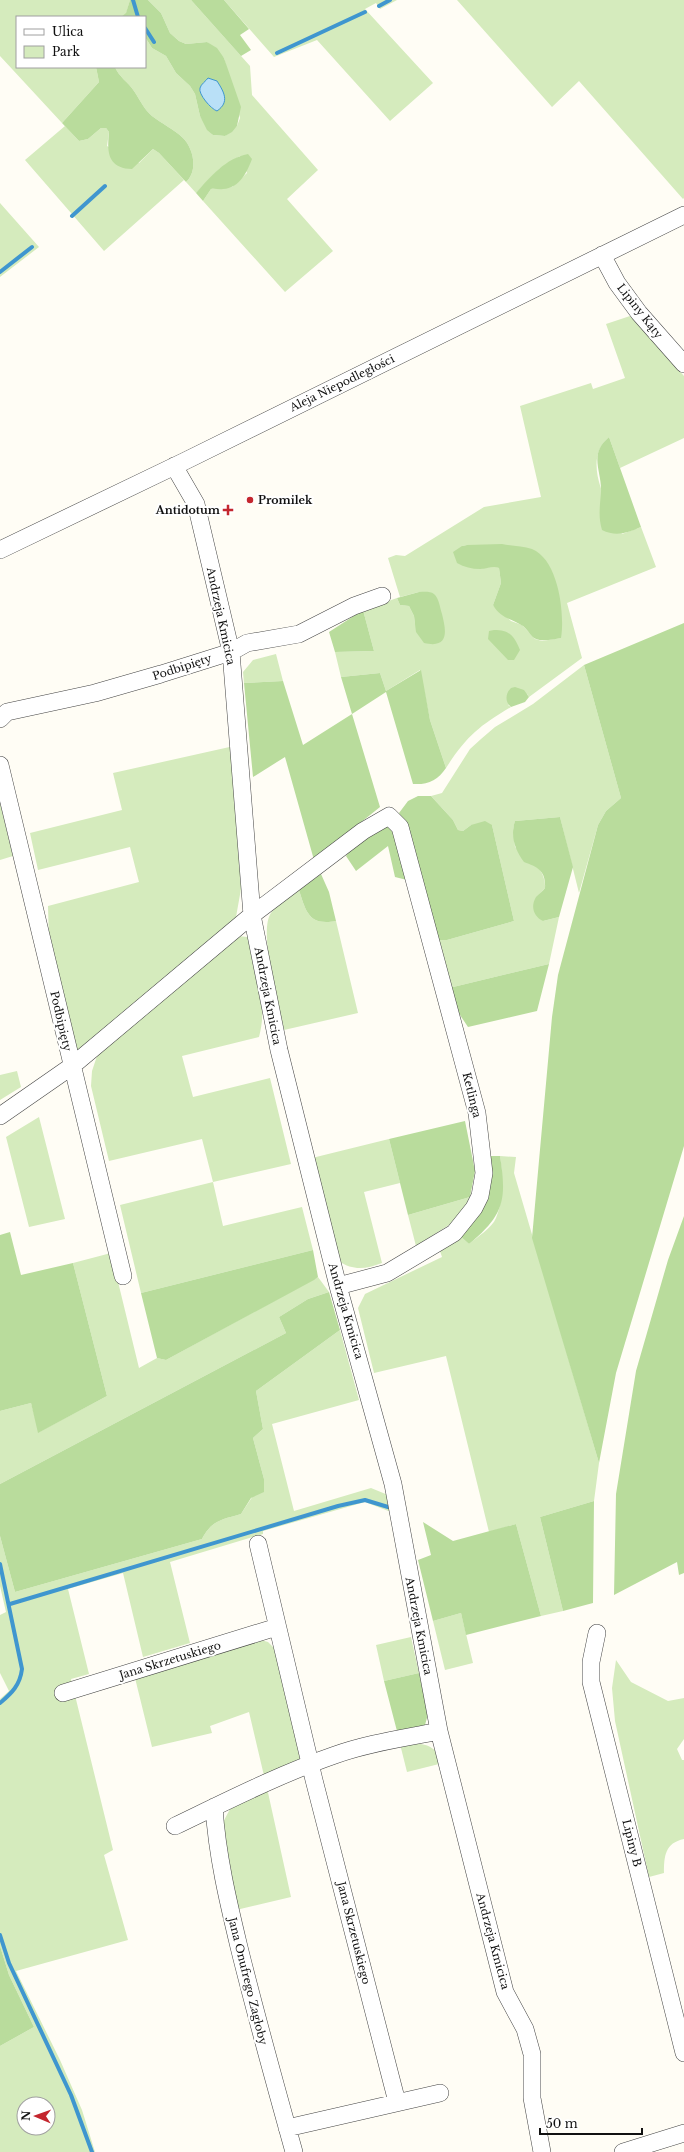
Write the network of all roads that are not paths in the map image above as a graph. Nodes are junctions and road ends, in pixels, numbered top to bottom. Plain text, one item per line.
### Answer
1 (684, 215) edge
2 (602, 256) junction
3 (684, 364) edge
4 (174, 466) junction
5 (0, 550) edge
6 (382, 596) dead end
7 (231, 652) junction
8 (0, 719) edge
9 (0, 765) edge
10 (252, 915) junction
11 (72, 1066) junction
12 (0, 1116) edge
13 (123, 1276) dead end
14 (338, 1286) junction
15 (258, 1544) dead end
16 (277, 1627) junction
17 (597, 1633) dead end
18 (63, 1693) dead end
19 (439, 1731) junction
20 (310, 1765) junction
21 (214, 1807) junction
22 (175, 1826) dead end
23 (678, 2008) edge
24 (684, 2053) edge
25 (440, 2093) dead end
26 (398, 2102) junction
27 (287, 2128) junction
28 (684, 2133) edge
29 (294, 2152) edge
30 (542, 2152) edge
31 (623, 2152) edge

1 - 2 street, Aleja Niepodległości
2 - 3 street, Lipiny Kąty
2 - 4 street, Aleja Niepodległości
4 - 5 street, Aleja Niepodległości
4 - 7 street, Andrzeja Kmicica
6 - 7 street, Podbipięty
7 - 8 street, Podbipięty
7 - 10 street, Andrzeja Kmicica
9 - 11 street, Podbipięty
10 - 11 street
10 - 14 street, Andrzeja Kmicica
10 - 14 street, Ketlinga
11 - 12 street
11 - 13 street, Podbipięty
14 - 19 street, Andrzeja Kmicica
15 - 16 street, Jana Skrzetuskiego
16 - 18 street, Jana Skrzetuskiego
16 - 20 street, Jana Skrzetuskiego
17 - 23 street, Lipiny B
19 - 20 street
19 - 30 street, Andrzeja Kmicica
20 - 21 street
20 - 26 street, Jana Skrzetuskiego
21 - 22 street
21 - 27 street, Jana Onufrego Zagłoby
23 - 24 street, Lipiny B
25 - 26 street
26 - 27 street
27 - 29 street, Jana Onufrego Zagłoby
28 - 31 street

